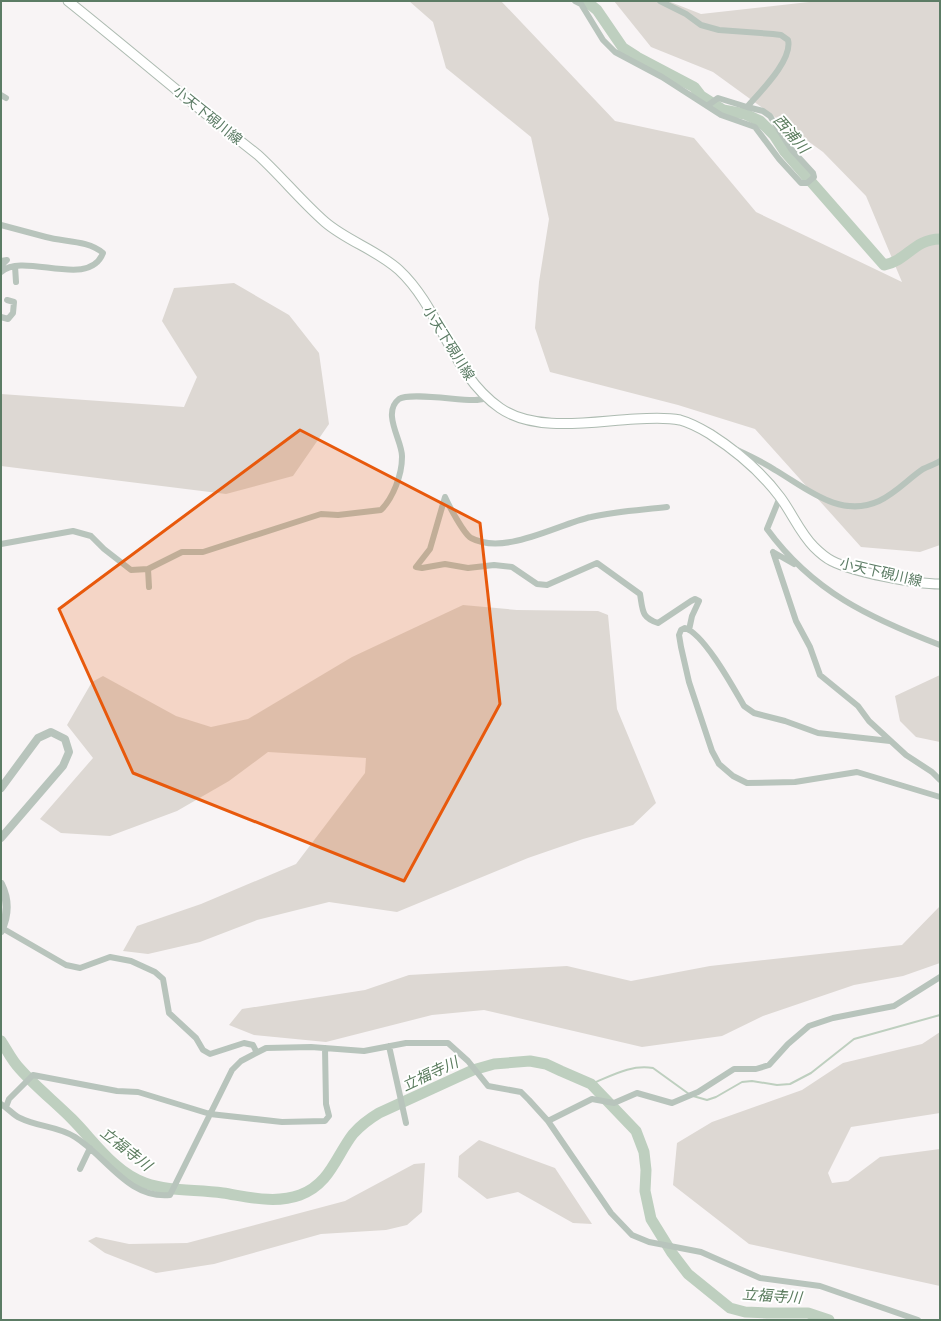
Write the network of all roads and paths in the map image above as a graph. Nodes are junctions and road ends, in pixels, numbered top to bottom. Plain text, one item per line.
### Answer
1 (68, 1) edge
2 (575, 1) edge
3 (660, 1) edge
4 (707, 106) junction
5 (747, 106) junction
6 (1, 225) edge
7 (1, 261) edge
8 (1, 266) edge
9 (15, 266) junction
10 (1, 272) edge
11 (16, 282) dead end
12 (7, 300) dead end
13 (1, 317) edge
14 (487, 398) junction
15 (712, 435) junction
16 (940, 461) edge
17 (780, 497) junction
18 (666, 507) dead end
19 (1, 544) edge
20 (798, 566) junction
21 (148, 569) junction
22 (940, 584) edge
23 (149, 587) dead end
24 (689, 630) junction
25 (940, 645) edge
26 (890, 741) junction
27 (940, 780) edge
28 (1, 788) edge
29 (940, 797) edge
30 (1, 838) edge
31 (1, 884) edge
32 (2, 930) edge
33 (940, 977) edge
34 (389, 1046) junction
35 (325, 1048) junction
36 (256, 1051) junction
37 (4, 1105) edge
38 (210, 1114) junction
39 (548, 1121) junction
40 (406, 1123) dead end
41 (90, 1148) junction
42 (80, 1169) dead end
43 (918, 1320) edge

1 - 14 main road, 小天下硯川線
2 - 4 street
3 - 5 street
4 - 5 street
4 - 5 street
6 - 9 street
7 - 8 street
9 - 10 street
9 - 11 street
12 - 13 street
14 - 15 main road, 小天下硯川線
14 - 21 street
15 - 16 street
15 - 17 main road, 小天下硯川線
17 - 20 street
17 - 22 main road, 小天下硯川線
18 - 24 street
19 - 21 street
20 - 25 street
20 - 26 street
21 - 23 street
24 - 26 street
24 - 29 street
26 - 27 street
28 - 30 street
31 - 32 street
32 - 36 street
33 - 39 street
34 - 35 street
34 - 39 street
34 - 40 street
35 - 36 street
35 - 38 street
36 - 38 street
37 - 38 street
37 - 41 street
38 - 41 street
39 - 43 street
41 - 42 street

